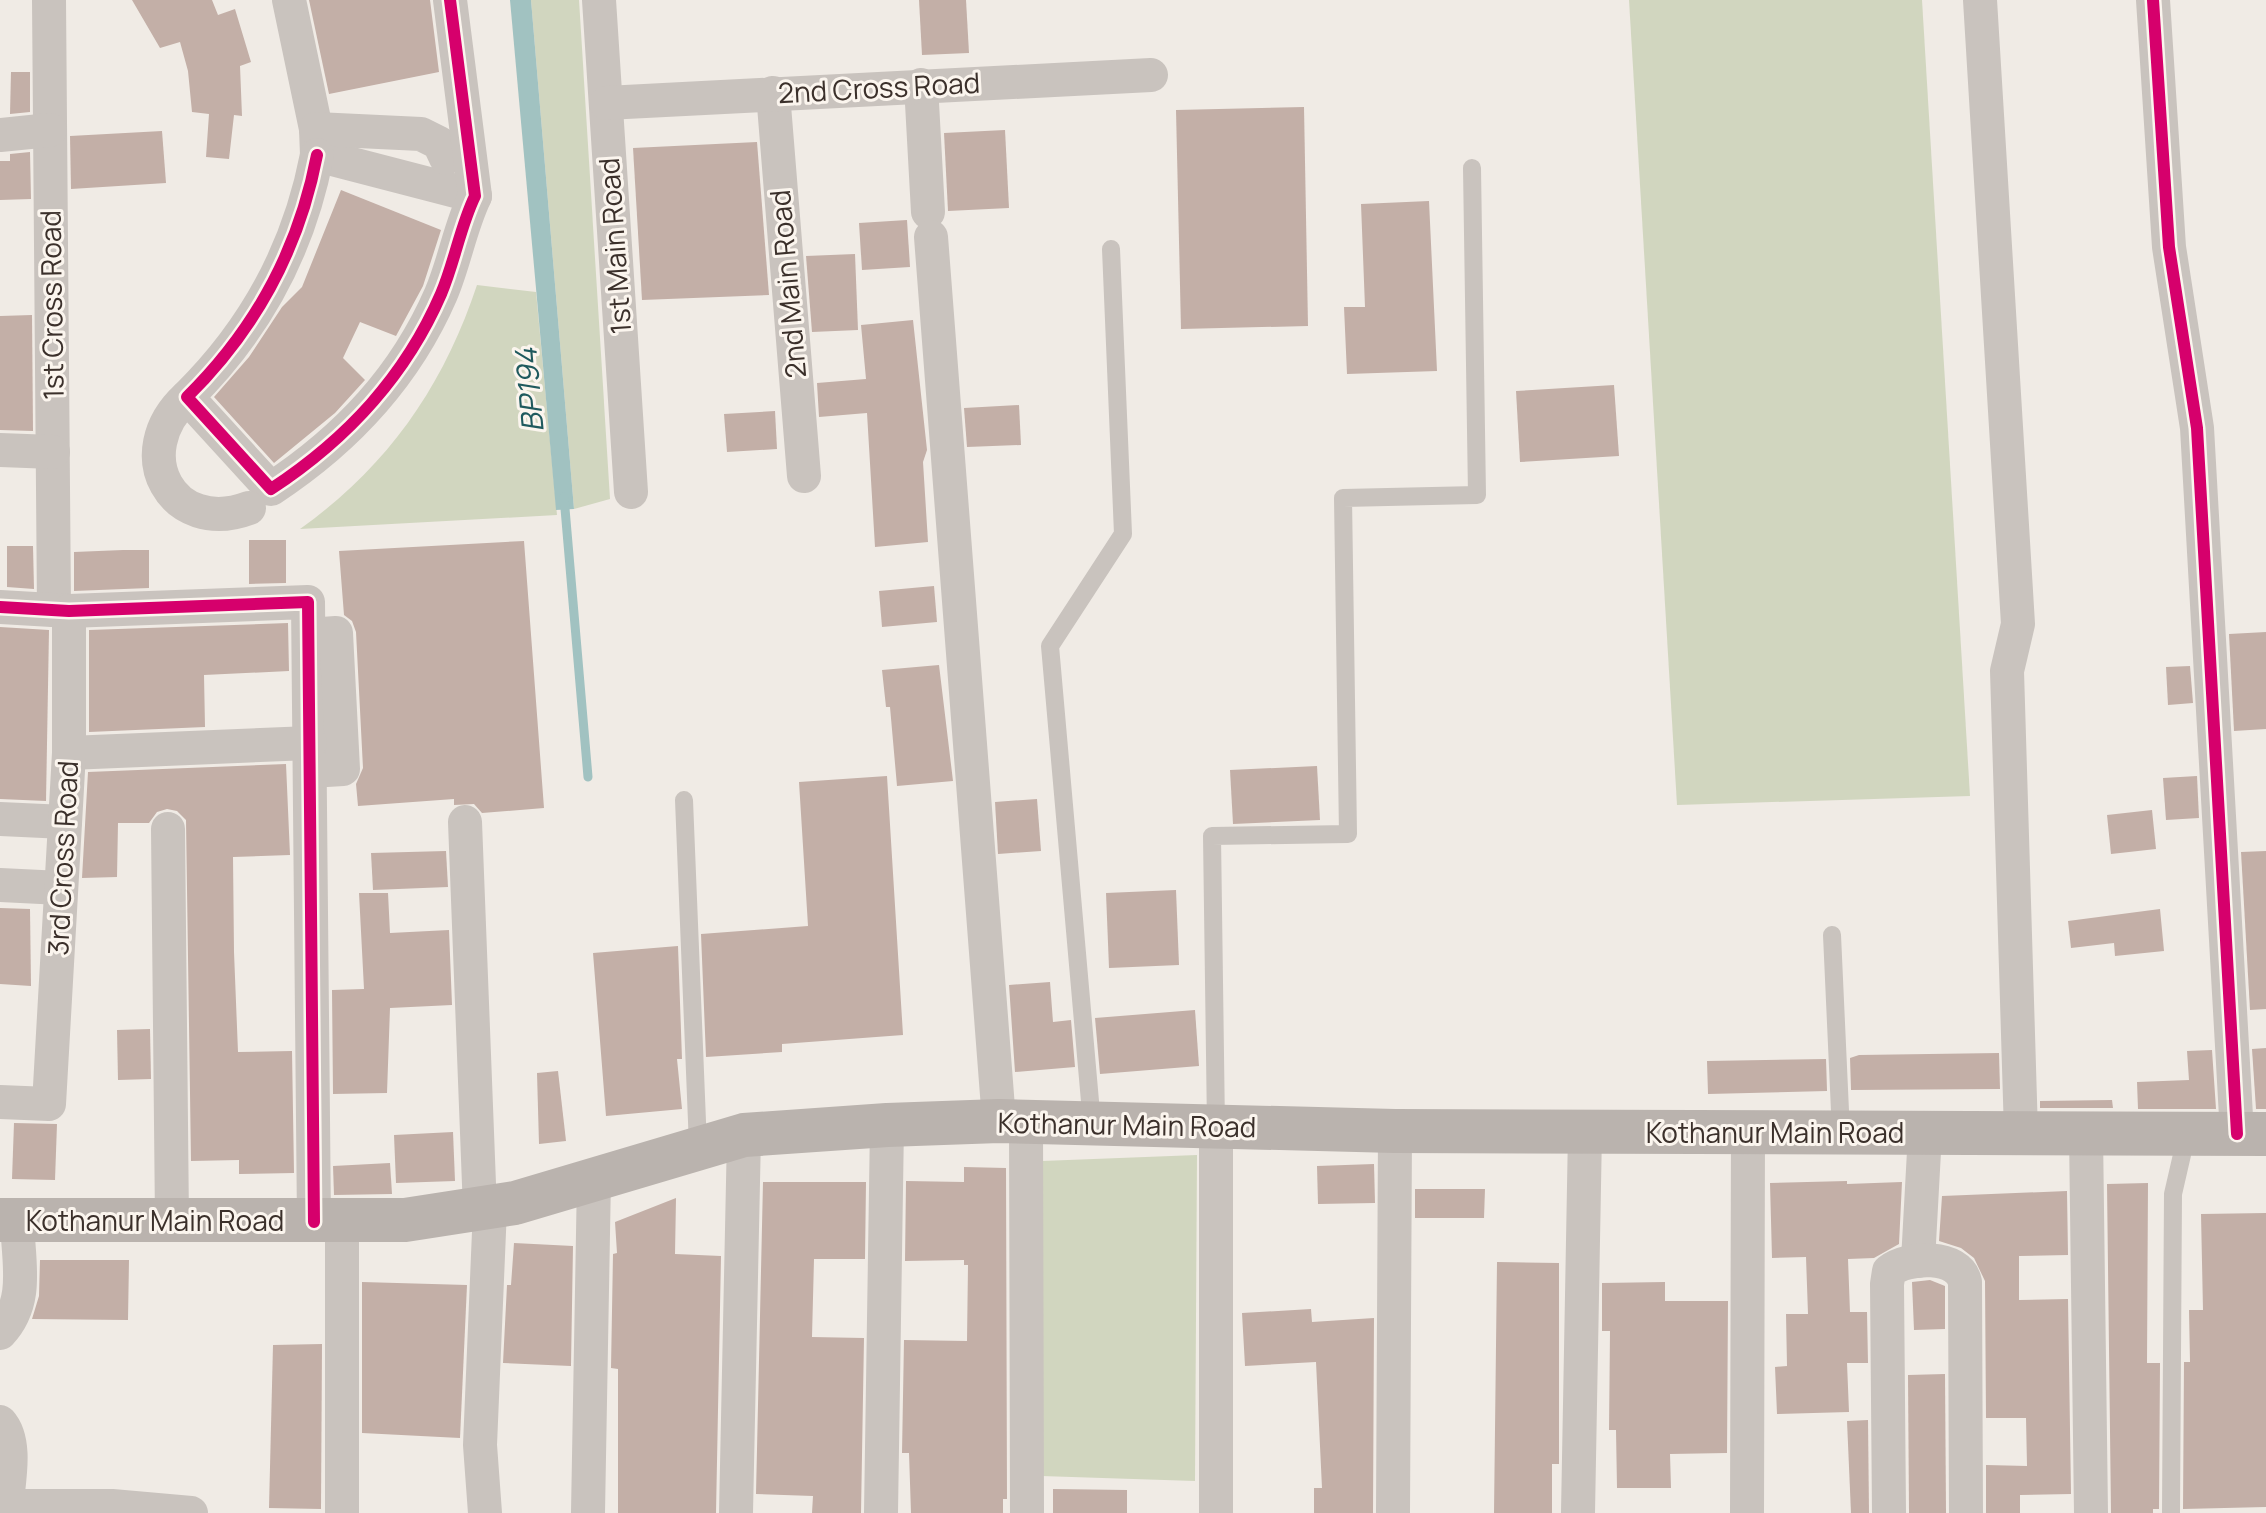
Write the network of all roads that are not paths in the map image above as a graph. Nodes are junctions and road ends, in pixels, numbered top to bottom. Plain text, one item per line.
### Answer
1 (49, 0) edge
2 (289, 0) edge
3 (450, 0) edge
4 (599, 0) edge
5 (1980, 0) edge
6 (2153, 0) edge
7 (1151, 75) dead end
8 (921, 85) junction
9 (773, 93) junction
10 (606, 103) junction
11 (50, 130) junction
12 (0, 135) edge
13 (317, 142) junction
14 (446, 158) dead end
15 (1472, 168) dead end
16 (475, 196) junction
17 (1111, 249) dead end
18 (187, 397) junction
19 (0, 450) edge
20 (53, 452) junction
21 (804, 476) dead end
22 (631, 492) dead end
23 (249, 508) dead end
24 (0, 607) edge
25 (62, 611) junction
26 (69, 753) junction
27 (310, 757) junction
28 (684, 800) dead end
29 (0, 819) edge
30 (65, 822) junction
31 (465, 822) dead end
32 (168, 829) dead end
33 (0, 885) edge
34 (61, 888) junction
35 (1832, 935) dead end
36 (0, 1102) edge
37 (1012, 1122) junction
38 (1092, 1124) junction
39 (887, 1125) junction
40 (1216, 1127) junction
41 (1395, 1131) junction
42 (1585, 1132) junction
43 (1748, 1132) junction
44 (1841, 1133) junction
45 (1925, 1133) junction
46 (2021, 1133) junction
47 (2086, 1133) junction
48 (2187, 1133) junction
49 (2251, 1134) edge
50 (744, 1135) junction
51 (698, 1146) junction
52 (594, 1178) junction
53 (485, 1209) junction
54 (8, 1220) edge
55 (172, 1221) junction
56 (328, 1223) junction
57 (1918, 1261) junction
58 (0, 1333) edge
59 (0, 1422) edge
60 (4, 1508) edge
61 (191, 1513) edge
62 (342, 1513) edge
63 (485, 1513) edge
64 (588, 1513) edge
65 (736, 1513) edge
66 (881, 1513) edge
67 (1027, 1513) edge
68 (1216, 1513) edge
69 (1393, 1513) edge
70 (1578, 1513) edge
71 (1747, 1513) edge
72 (1889, 1513) edge
73 (1966, 1513) edge
74 (2091, 1513) edge
75 (2171, 1513) edge

1 - 11 street, 1st Cross Road
2 - 13 street
3 - 16 street
4 - 10 street, 1st Main Road
5 - 46 street
6 - 49 street
7 - 8 street, 2nd Cross Road
8 - 9 street, 2nd Cross Road
8 - 37 street
9 - 10 street, 2nd Cross Road
9 - 21 street, 2nd Main Road
10 - 22 street, 1st Main Road
11 - 12 street
11 - 20 street, 1st Cross Road
13 - 14 street
13 - 16 street
13 - 18 street
15 - 40 lane
16 - 18 street
17 - 38 lane
18 - 23 street
19 - 20 street
20 - 25 street, 1st Cross Road
24 - 25 street
25 - 26 street, 3rd Cross Road
25 - 27 street
26 - 27 street
26 - 30 street, 3rd Cross Road
27 - 56 street
28 - 51 lane
29 - 30 street
30 - 34 street, 3rd Cross Road
31 - 53 street
32 - 55 street
33 - 34 street
34 - 36 street, 3rd Cross Road
35 - 44 lane
37 - 38 main road, Kothanur Main Road
37 - 39 main road, Kothanur Main Road
37 - 67 street
38 - 40 main road, Kothanur Main Road
39 - 50 main road, Kothanur Main Road
39 - 66 street
40 - 41 main road, Kothanur Main Road
40 - 68 street
41 - 42 main road, Kothanur Main Road
41 - 69 street
42 - 43 main road, Kothanur Main Road
42 - 70 street
43 - 44 main road, Kothanur Main Road
43 - 71 street
44 - 45 main road, Kothanur Main Road
45 - 46 main road, Kothanur Main Road
45 - 57 street
46 - 47 main road, Kothanur Main Road
47 - 48 main road, Kothanur Main Road
47 - 74 street
48 - 49 main road, Kothanur Main Road
48 - 75 lane
50 - 51 main road, Kothanur Main Road
50 - 65 street
51 - 52 main road, Kothanur Main Road
52 - 53 main road, Kothanur Main Road
52 - 64 street
53 - 56 main road, Kothanur Main Road
53 - 63 street
54 - 55 main road, Kothanur Main Road
54 - 58 street
55 - 56 main road, Kothanur Main Road
56 - 62 street
57 - 72 street
57 - 73 street
59 - 60 street
60 - 61 street

